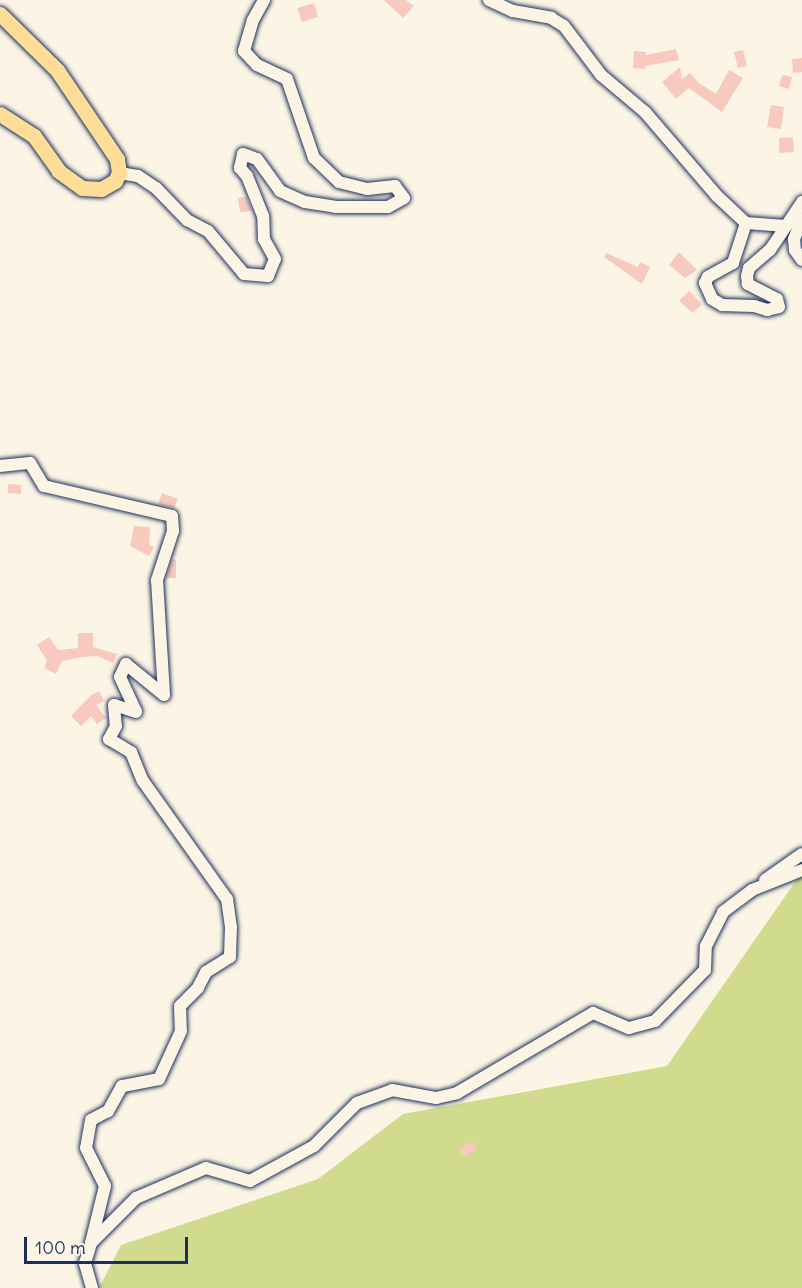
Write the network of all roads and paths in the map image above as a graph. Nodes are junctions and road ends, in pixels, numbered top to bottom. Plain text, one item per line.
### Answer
1 (264, 0) edge
2 (489, 0) edge
3 (0, 14) edge
4 (0, 114) edge
5 (119, 173) junction
6 (802, 202) edge
7 (802, 219) edge
8 (746, 223) junction
9 (786, 226) junction
10 (802, 260) edge
11 (0, 465) edge
12 (802, 854) edge
13 (802, 870) edge
14 (752, 890) junction
15 (92, 1242) junction
16 (92, 1288) edge

1 - 5 street
2 - 8 street
3 - 5 main road
4 - 5 main road
6 - 9 street
7 - 10 street
8 - 9 street
8 - 9 street
11 - 15 street
12 - 14 street
13 - 14 street
14 - 15 street
15 - 16 street

